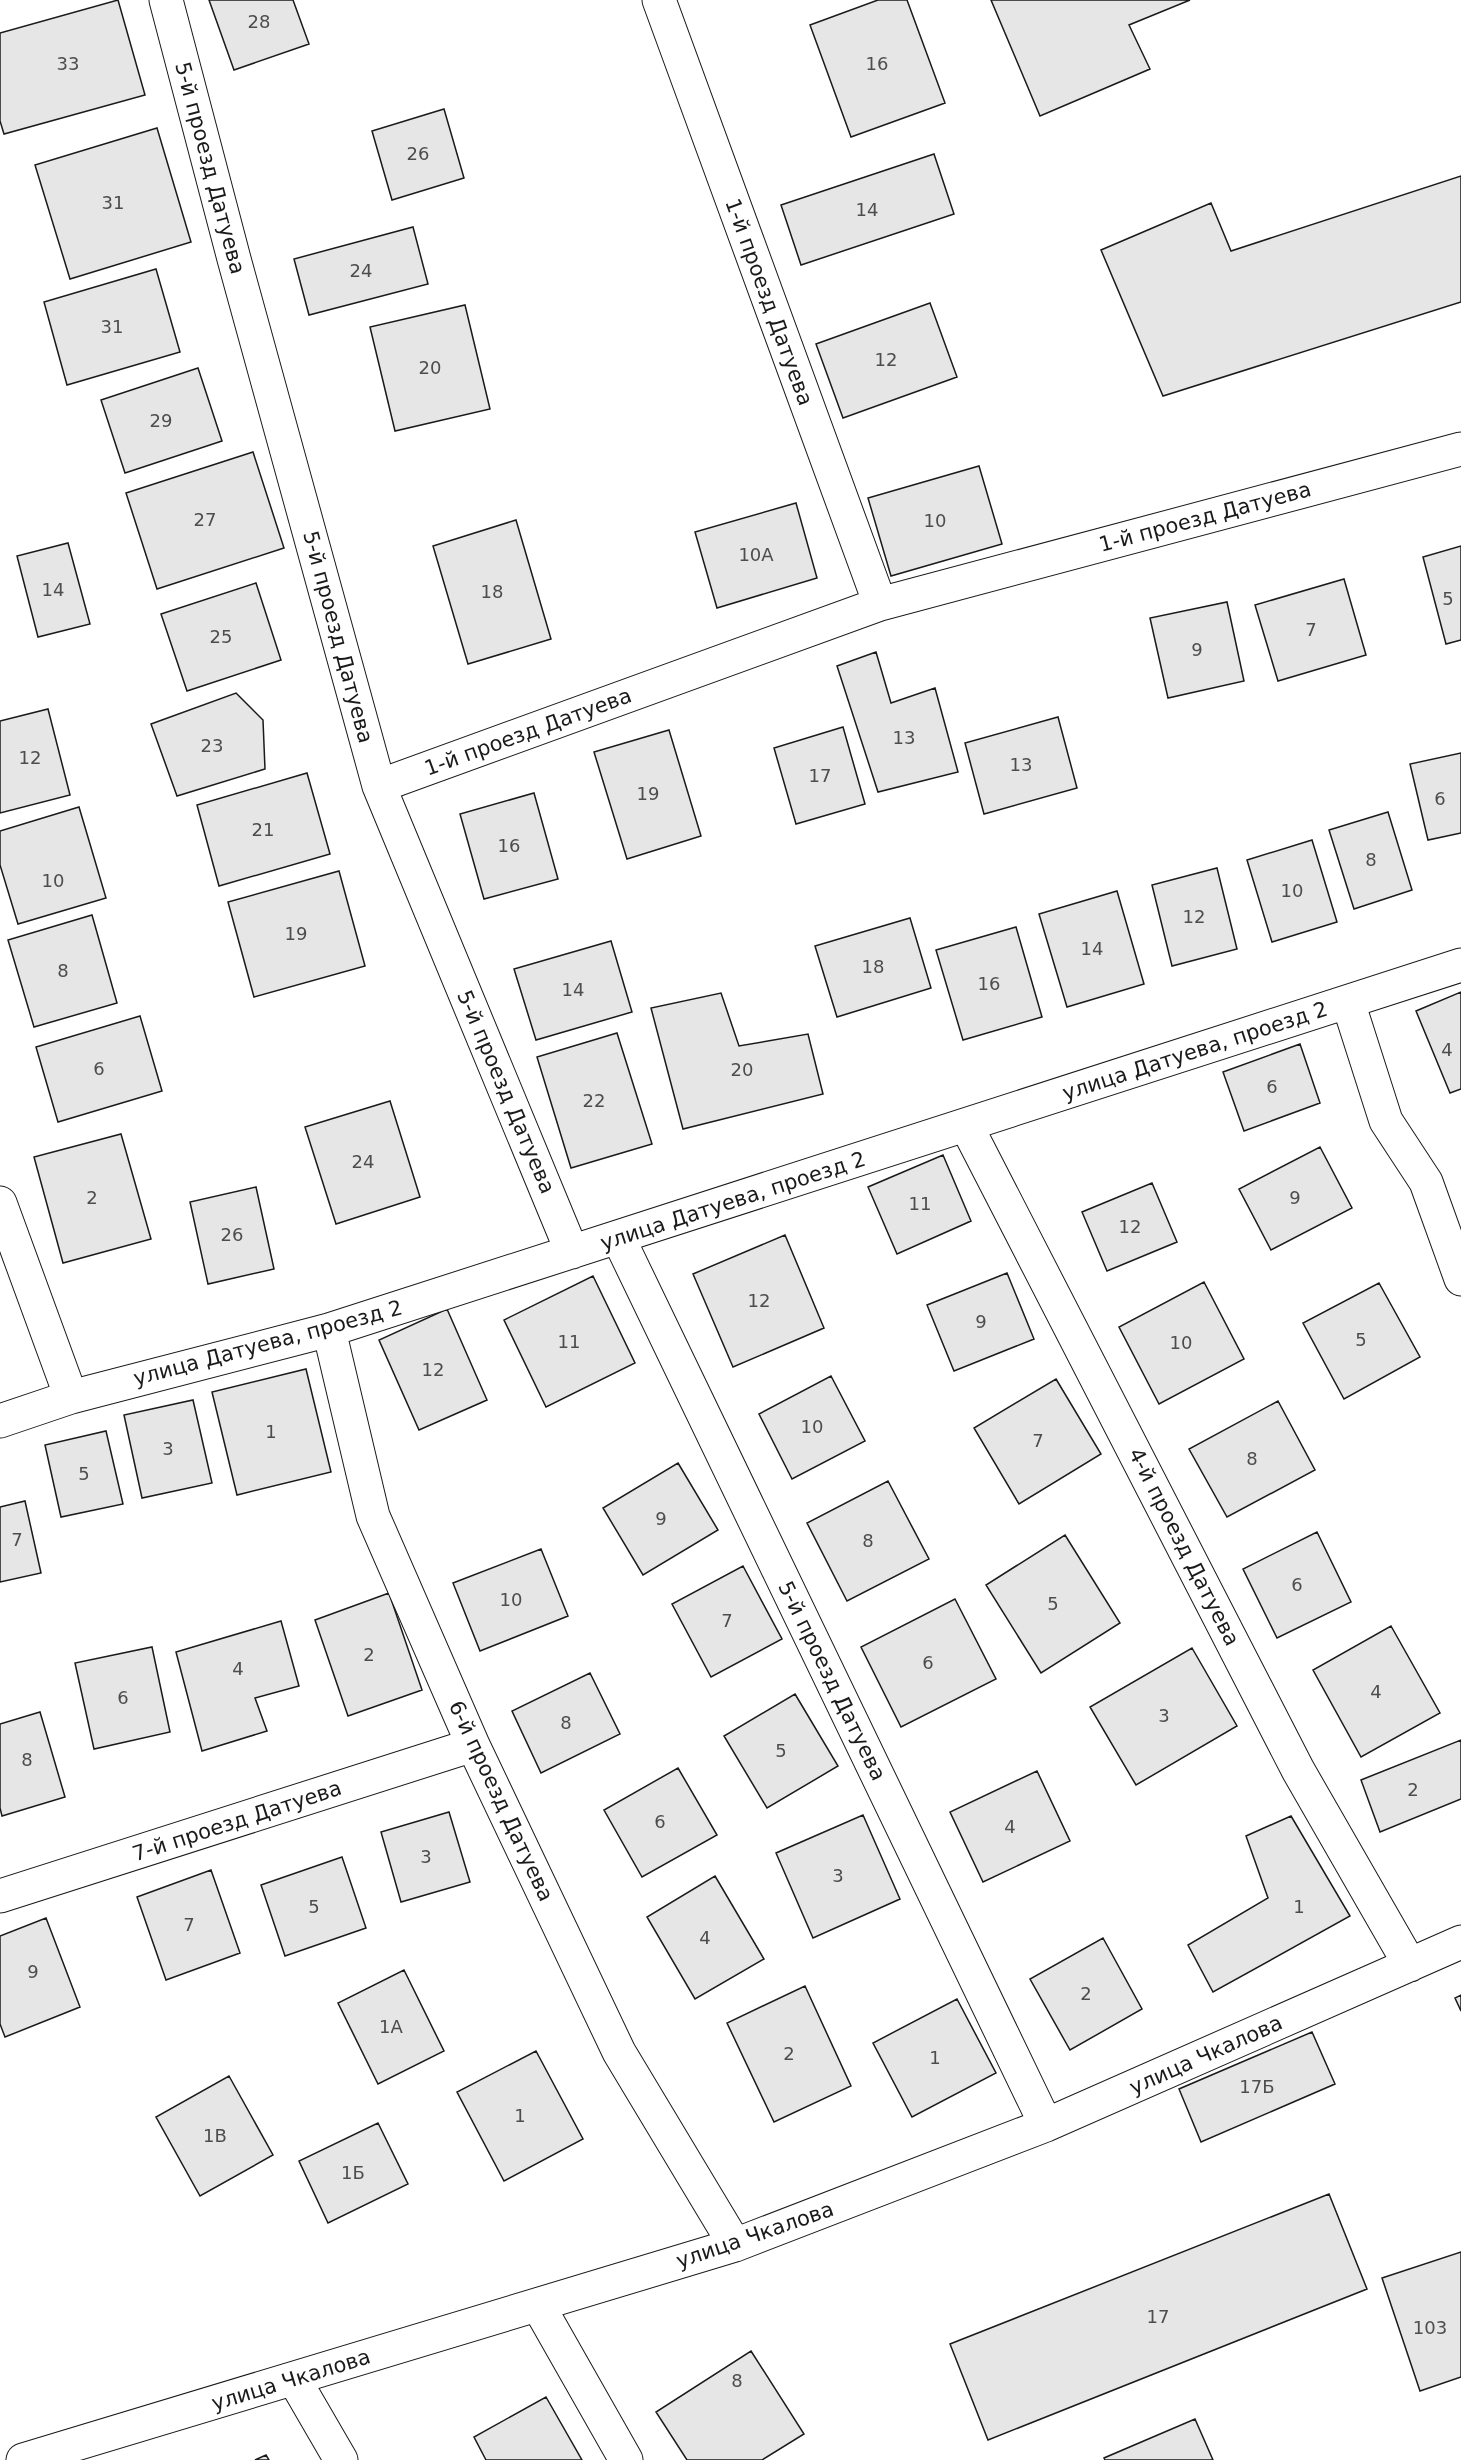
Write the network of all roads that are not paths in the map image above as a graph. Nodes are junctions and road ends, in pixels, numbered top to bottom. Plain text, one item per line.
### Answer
1 (166, 0) edge
2 (659, 0) edge
3 (1461, 449) edge
4 (880, 604) junction
5 (379, 786) junction
6 (1461, 965) edge
7 (1348, 1002) junction
8 (966, 1125) junction
9 (0, 1203) edge
10 (618, 1238) junction
11 (572, 1252) junction
12 (1461, 1279) edge
13 (329, 1330) junction
14 (71, 1397) junction
15 (0, 1421) edge
16 (473, 1745) junction
17 (0, 1896) edge
18 (1461, 1942) edge
19 (1410, 1965) junction
20 (1047, 2125) junction
21 (735, 2246) junction
22 (538, 2305) junction
23 (294, 2379) junction
24 (23, 2460) edge
25 (341, 2460) edge
26 (626, 2460) edge

1 - 5 street, 5-й проезд Датуева
2 - 4 street, 1-й проезд Датуева
3 - 4 street, 1-й проезд Датуева
4 - 5 street, 1-й проезд Датуева
5 - 11 street, 5-й проезд Датуева
6 - 7 street, улица Датуева, проезд 2
7 - 8 street, улица Датуева, проезд 2
7 - 12 street
8 - 10 street, улица Датуева, проезд 2
8 - 19 street, 4-й проезд Датуева
9 - 14 street
10 - 11 street, улица Датуева, проезд 2
10 - 20 street, 5-й проезд Датуева
11 - 13 street, улица Датуева, проезд 2
13 - 14 street, улица Датуева, проезд 2
13 - 16 street, 6-й проезд Датуева
14 - 15 street, улица Датуева, проезд 2
16 - 17 street, 7-й проезд Датуева
16 - 21 street, 6-й проезд Датуева
18 - 19 street, улица Чкалова
19 - 20 street, улица Чкалова
20 - 21 street, улица Чкалова
21 - 22 street, улица Чкалова
22 - 23 street, улица Чкалова
22 - 26 street
23 - 24 street, улица Чкалова
23 - 25 street

